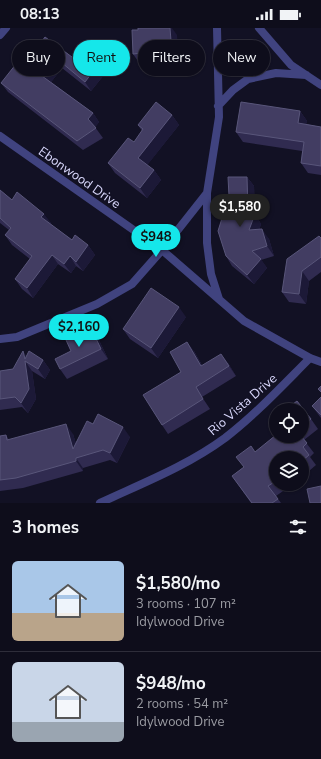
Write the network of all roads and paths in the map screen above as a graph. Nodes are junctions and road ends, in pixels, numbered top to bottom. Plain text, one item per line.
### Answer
1 (6, 28) edge
2 (216, 28) edge
3 (259, 28) edge
4 (0, 35) edge
5 (306, 75) junction
6 (321, 85) edge
7 (218, 106) junction
8 (0, 136) edge
9 (208, 193) junction
10 (162, 250) junction
11 (220, 300) junction
12 (0, 339) edge
13 (310, 358) junction
14 (321, 362) edge
15 (100, 503) edge

1 - 4 street
2 - 7 street
3 - 5 street
5 - 6 street
5 - 7 street
7 - 9 street
8 - 10 street, Ebonwood Drive
9 - 10 street
9 - 11 street
10 - 11 street, Ebonwood Drive
10 - 12 street
11 - 13 street, Ebonwood Drive
13 - 14 street, Ebonwood Drive
13 - 15 street, Rio Vista Drive

